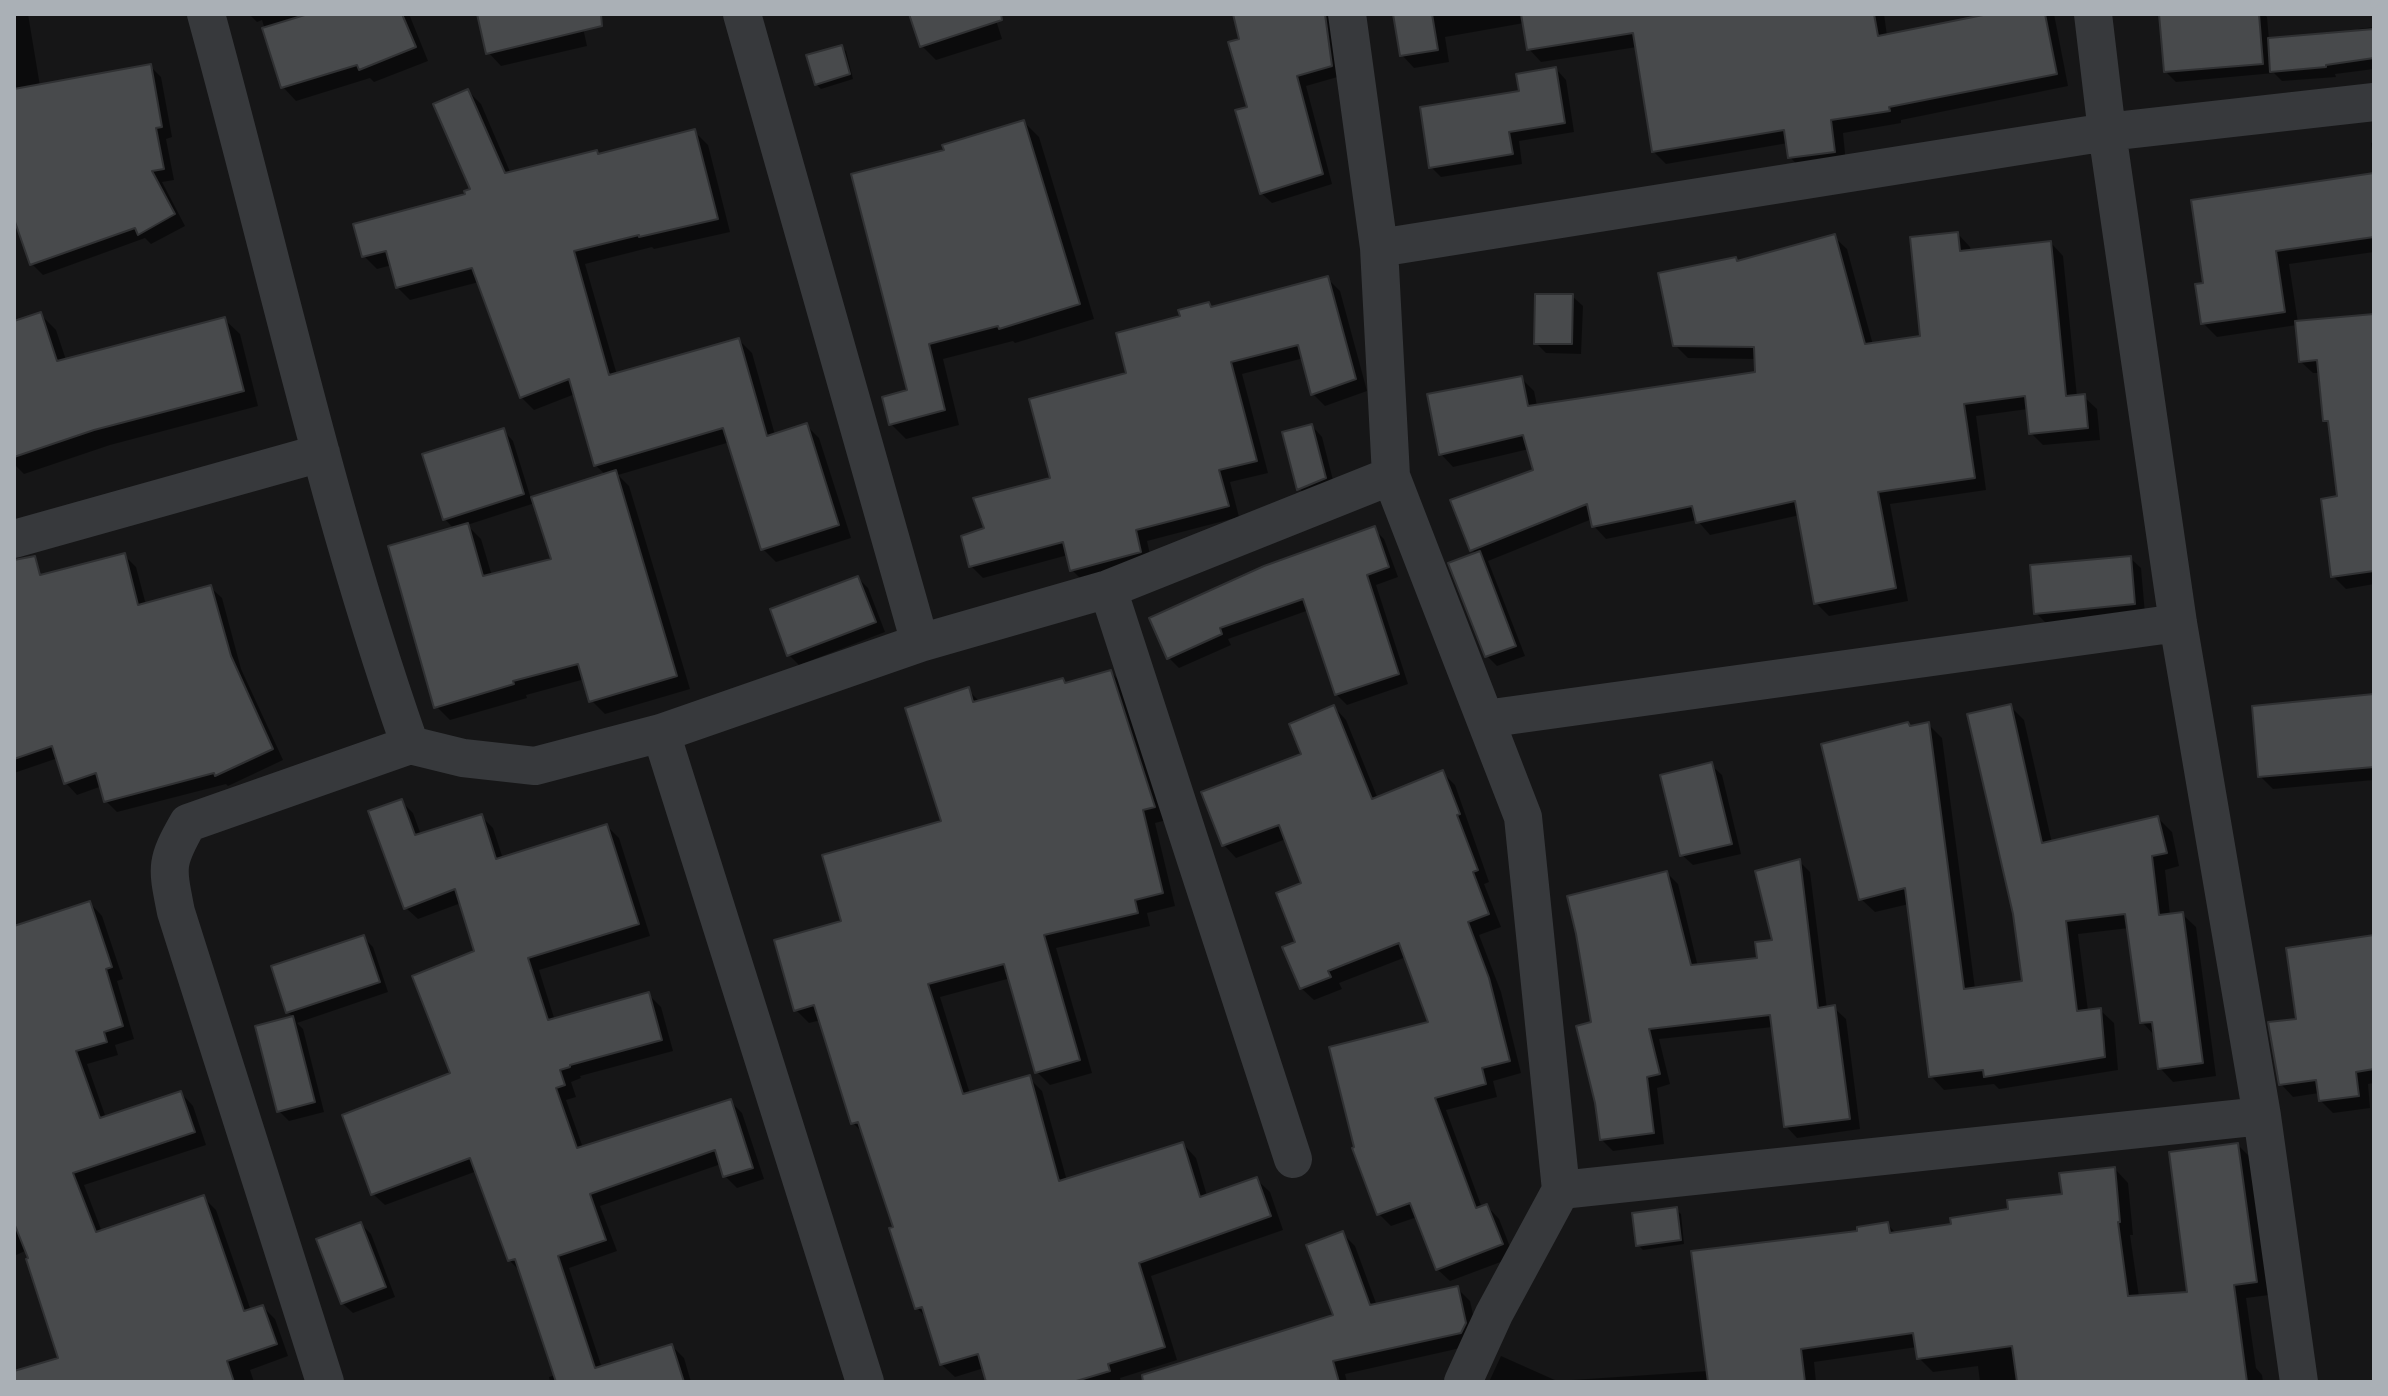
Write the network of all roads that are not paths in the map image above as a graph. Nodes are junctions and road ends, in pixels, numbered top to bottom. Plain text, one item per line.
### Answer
1 (206, 14) edge
2 (742, 14) edge
3 (1347, 14) edge
4 (2093, 14) edge
5 (2374, 102) edge
6 (2107, 132) junction
7 (1379, 248) junction
8 (321, 453) junction
9 (1391, 476) junction
10 (14, 539) edge
11 (1108, 589) junction
12 (2178, 623) junction
13 (920, 643) junction
14 (1485, 719) junction
15 (661, 733) junction
16 (410, 745) junction
17 (2262, 1116) junction
18 (1293, 1159) dead end
19 (1561, 1190) junction
20 (325, 1382) edge
21 (865, 1382) edge
22 (1463, 1382) edge
23 (2299, 1382) edge

1 - 8 street
2 - 13 street
3 - 7 street
4 - 6 street
5 - 6 street
6 - 7 street
6 - 12 street
7 - 9 street
8 - 10 street
8 - 16 street
9 - 11 street
9 - 14 street
11 - 13 street
11 - 18 street
12 - 14 street
12 - 17 street
13 - 15 street
14 - 19 street
15 - 16 street
15 - 21 street
16 - 20 street
17 - 19 street
17 - 23 street
19 - 22 street

